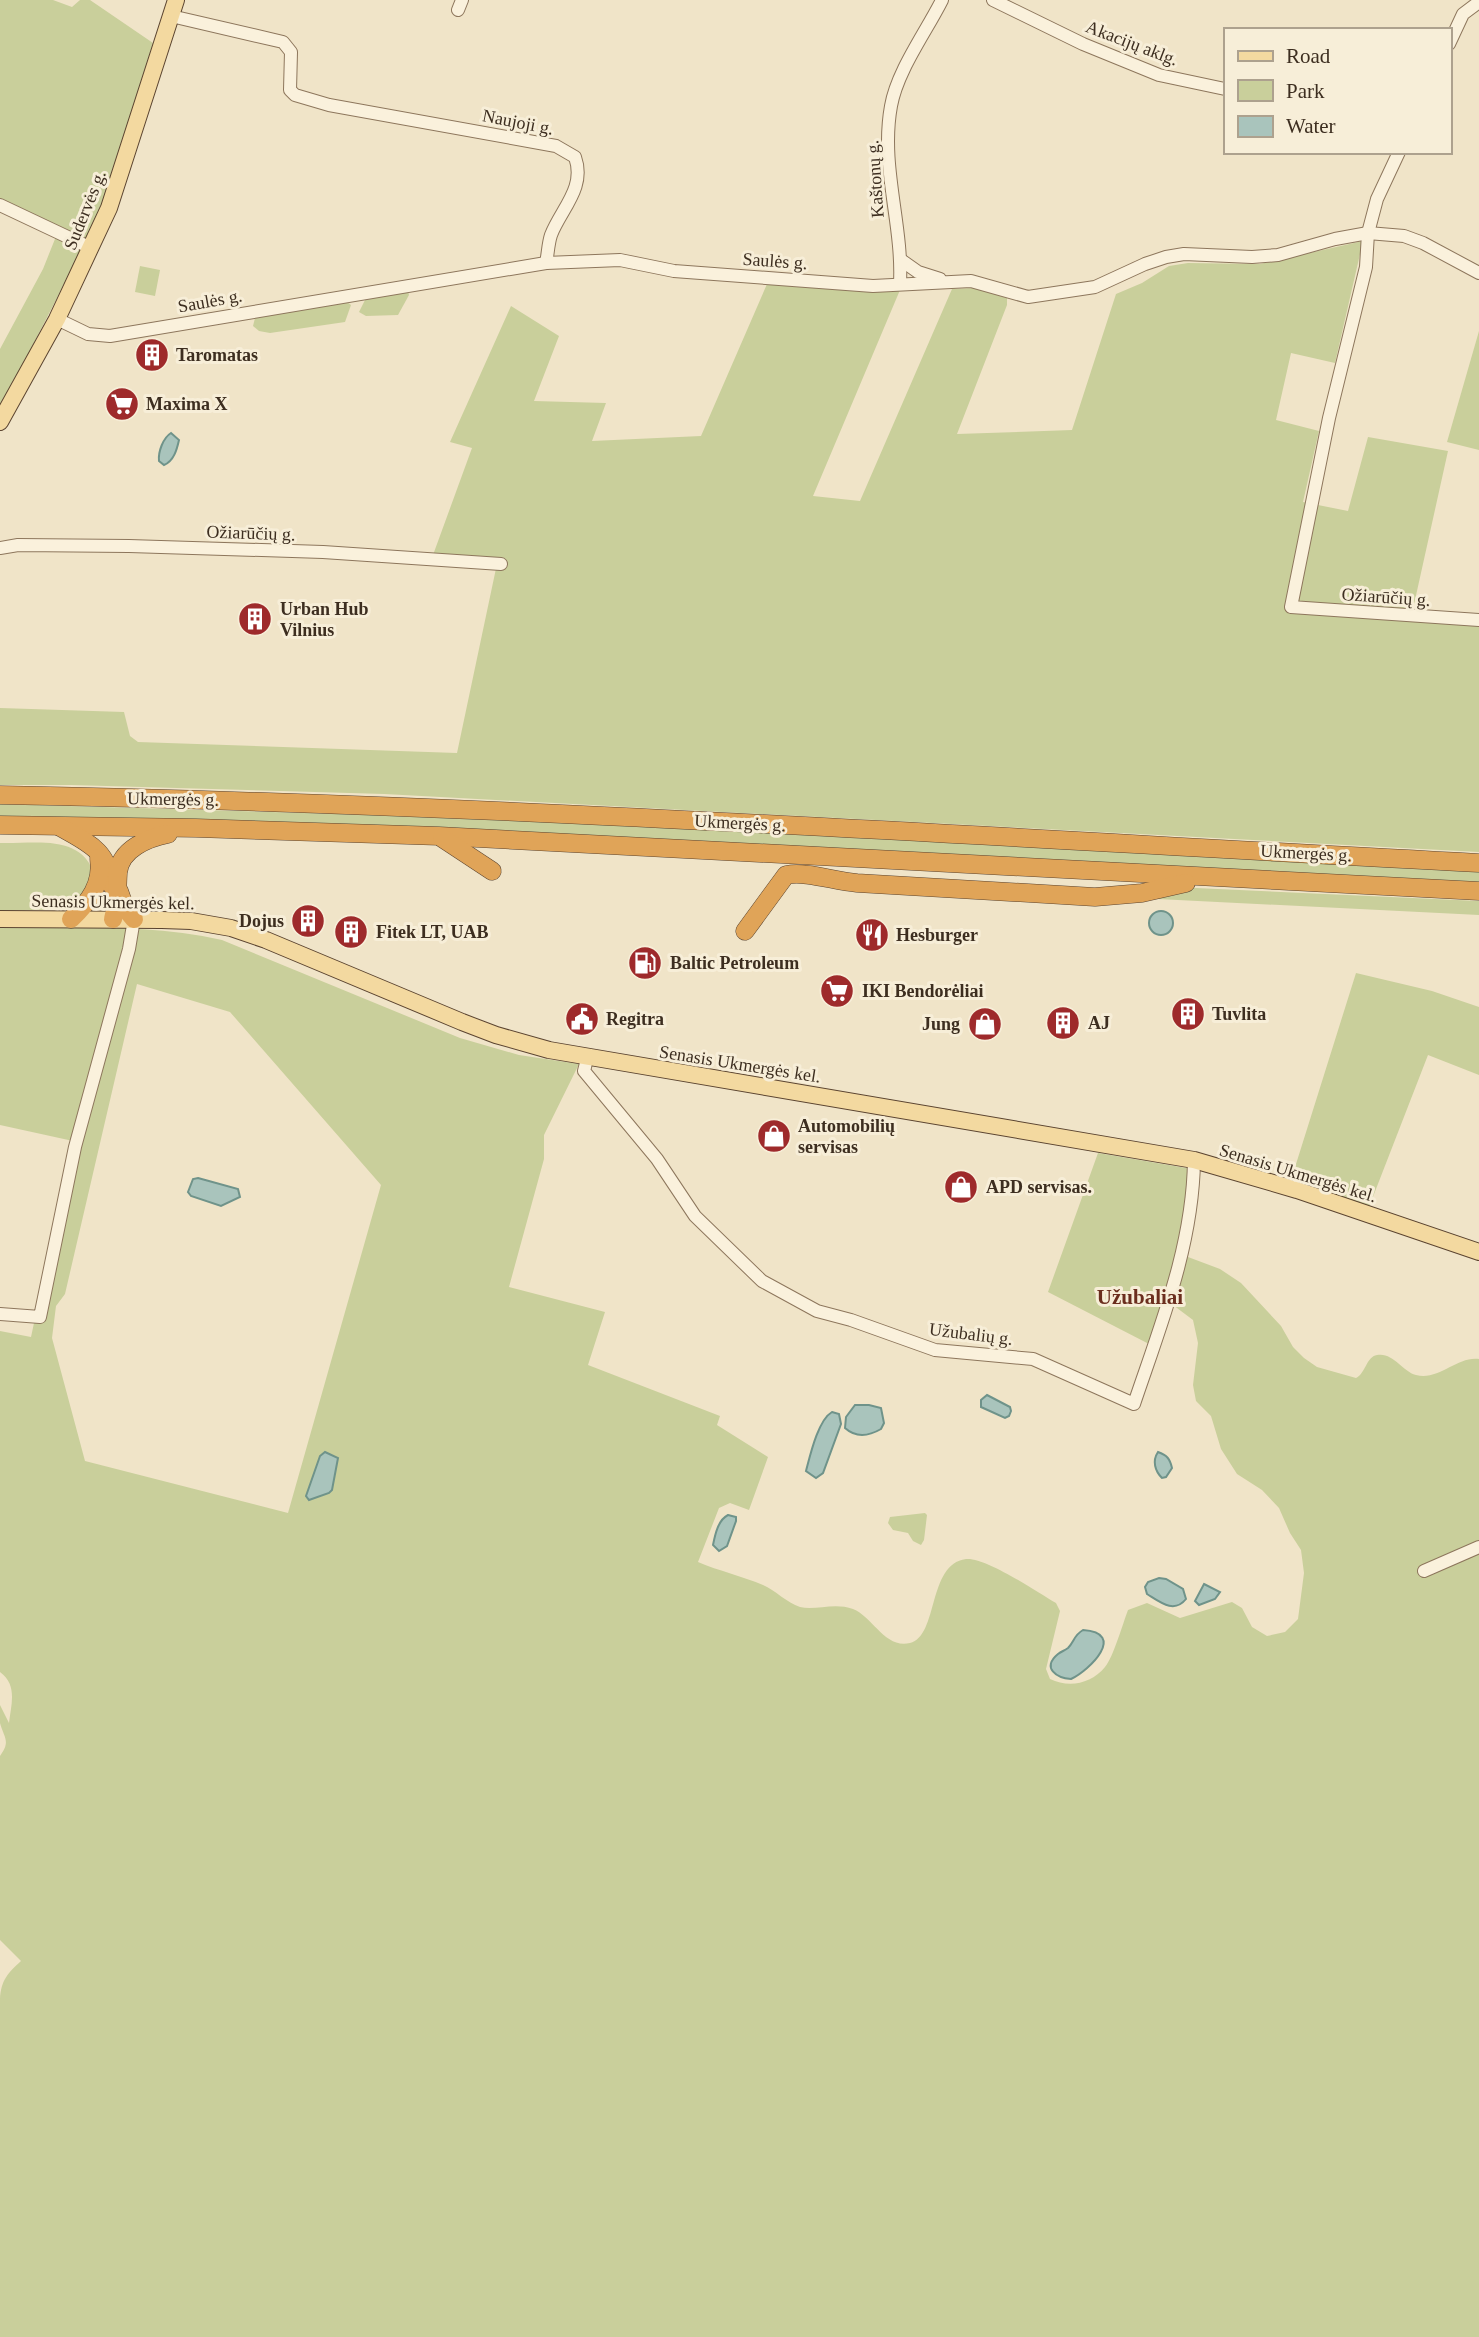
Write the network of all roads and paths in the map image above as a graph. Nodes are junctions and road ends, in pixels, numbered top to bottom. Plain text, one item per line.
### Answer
1 (176, 0) edge
2 (942, 0) edge
3 (993, 0) edge
4 (1479, 2) edge
5 (171, 16) junction
6 (1451, 40) edge
7 (1224, 89) edge
8 (1398, 154) edge
9 (0, 205) edge
10 (1368, 233) junction
11 (91, 248) junction
12 (901, 260) junction
13 (546, 263) junction
14 (1479, 273) edge
15 (947, 281) junction
16 (900, 283) junction
17 (58, 319) junction
18 (6, 399) edge
19 (0, 422) edge
20 (0, 548) edge
21 (501, 564) dead end
22 (1479, 620) edge
23 (0, 795) edge
24 (0, 825) edge
25 (57, 825) junction
26 (196, 828) junction
27 (439, 836) junction
28 (98, 851) junction
29 (1479, 863) edge
30 (492, 871) dead end
31 (1252, 879) junction
32 (119, 891) junction
33 (1479, 891) edge
34 (0, 919) edge
35 (71, 919) junction
36 (113, 919) junction
37 (134, 919) junction
38 (745, 931) dead end
39 (587, 1059) junction
40 (1194, 1160) junction
41 (1479, 1252) edge
42 (0, 1314) edge
43 (1479, 1547) edge
44 (1424, 1571) dead end

1 - 5 main road, Sudervės g.
2 - 12 street, Kaštonų g.
3 - 7 street, Akacijų aklg.
4 - 6 street
5 - 11 main road, Sudervės g.
5 - 13 street, Naujoji g.
8 - 10 street
9 - 11 street
10 - 14 street, Saulės g.
10 - 15 street, Saulės g.
10 - 22 street, Ožiarūčių g.
11 - 17 main road, Sudervės g.
12 - 15 street
12 - 16 street, Kaštonų g.
13 - 16 street, Saulės g.
13 - 17 street, Saulės g.
15 - 16 street, Saulės g.
17 - 18 main road, Sudervės g.
18 - 19 main road, Sudervės g.
20 - 21 street, Ožiarūčių g.
23 - 29 highway, Ukmergės g.
24 - 25 highway, Ukmergės g.
25 - 26 highway, Ukmergės g.
25 - 28 highway
26 - 27 highway, Ukmergės g.
26 - 32 highway
27 - 30 highway
27 - 31 highway, Ukmergės g.
28 - 35 highway
28 - 36 highway
31 - 33 highway, Ukmergės g.
31 - 38 highway
32 - 36 highway
32 - 37 highway
34 - 35 main road, Senasis Ukmergės kel.
35 - 36 main road, Senasis Ukmergės kel.
36 - 37 main road, Senasis Ukmergės kel.
37 - 39 main road, Senasis Ukmergės kel.
37 - 42 street
39 - 40 main road, Senasis Ukmergės kel.
39 - 40 street, Užubalių g.
40 - 41 main road, Senasis Ukmergės kel.
43 - 44 street

